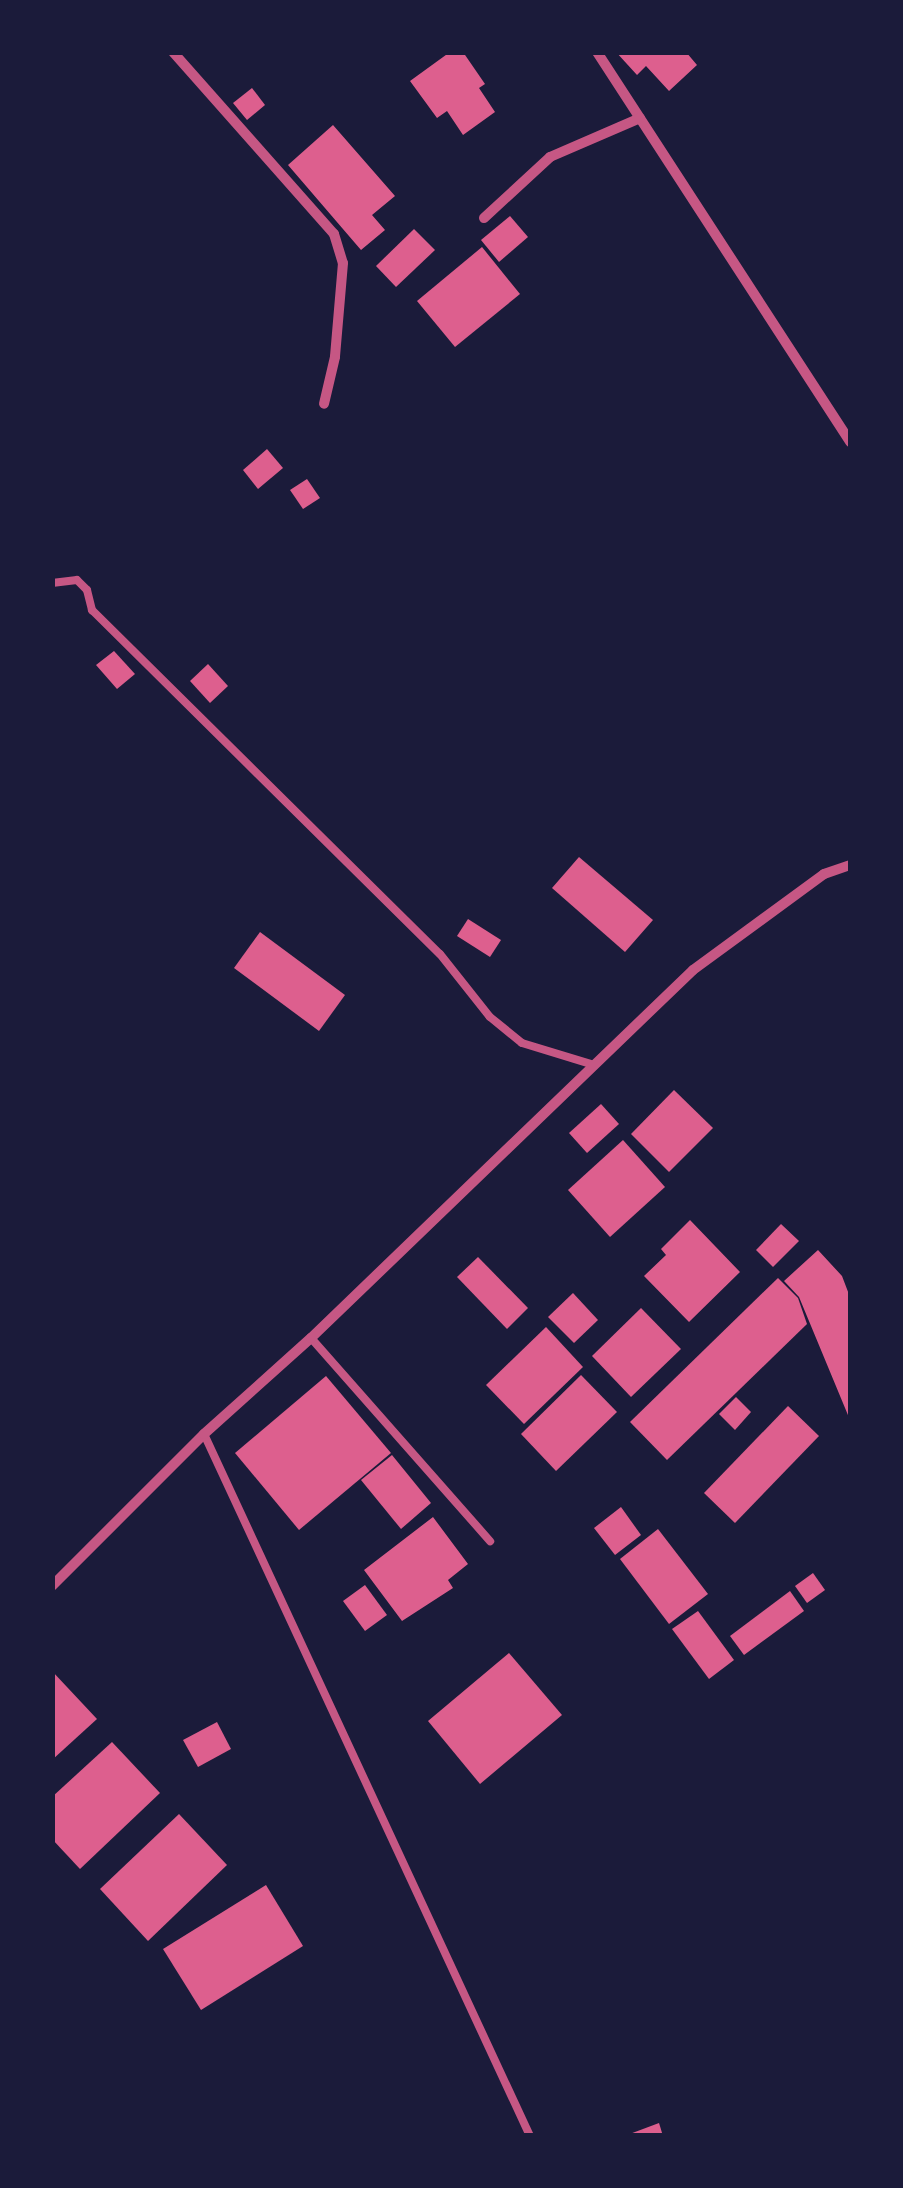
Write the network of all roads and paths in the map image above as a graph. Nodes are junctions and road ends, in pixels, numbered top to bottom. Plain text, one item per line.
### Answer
1 (173, 52) edge
2 (598, 52) edge
3 (640, 118) junction
4 (484, 218) dead end
5 (324, 404) dead end
6 (850, 442) edge
7 (52, 583) edge
8 (850, 865) edge
9 (594, 1065) junction
10 (310, 1338) junction
11 (204, 1434) junction
12 (490, 1541) dead end
13 (52, 1586) edge
14 (530, 2136) edge

1 - 5 street
2 - 3 street
3 - 4 street
3 - 6 street
7 - 9 lane
8 - 9 street
9 - 10 street
10 - 11 street
10 - 12 lane
11 - 13 street
11 - 14 lane

